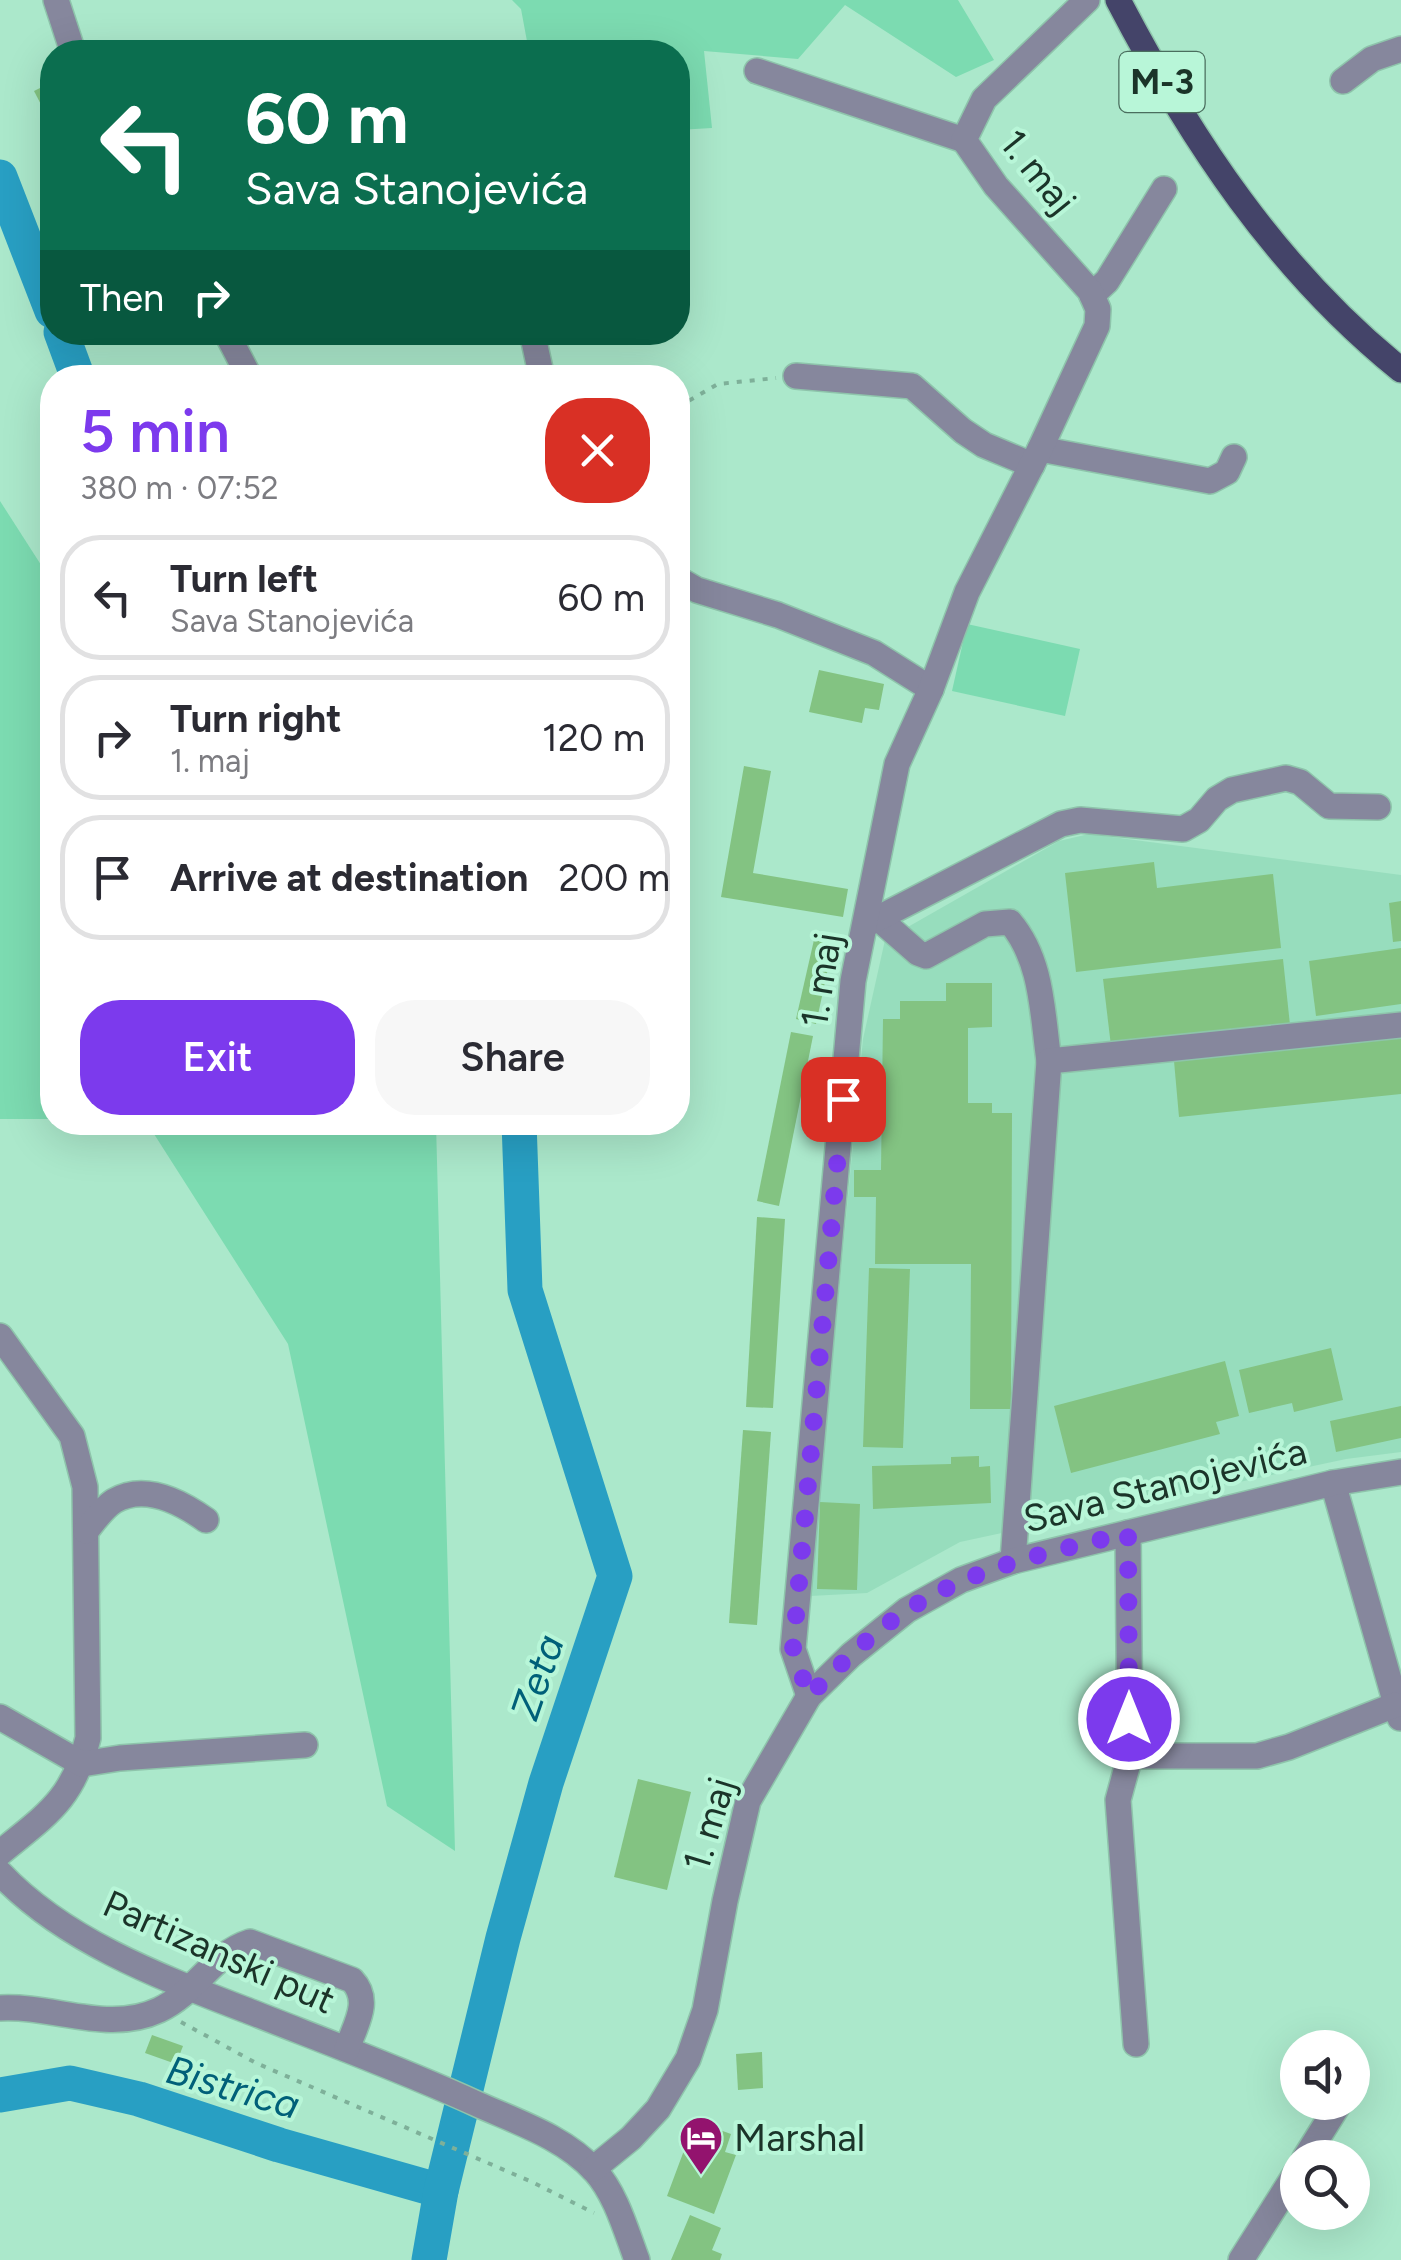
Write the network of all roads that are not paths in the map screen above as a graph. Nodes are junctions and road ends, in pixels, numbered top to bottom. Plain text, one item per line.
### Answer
1 (56, 0) edge
2 (1087, 0) edge
3 (1118, 0) edge
4 (70, 40) edge
5 (1401, 49) edge
6 (757, 71) dead end
7 (1343, 81) dead end
8 (964, 140) junction
9 (1164, 189) dead end
10 (1092, 295) junction
11 (1401, 370) edge
12 (796, 376) road end
13 (1036, 457) junction
14 (1234, 457) dead end
15 (690, 586) edge
16 (932, 689) junction
17 (1378, 808) dead end
18 (873, 921) junction
19 (1401, 1025) edge
20 (1048, 1061) junction
21 (0, 1336) edge
22 (1401, 1472) edge
23 (1332, 1483) junction
24 (206, 1520) dead end
25 (86, 1531) junction
26 (1128, 1533) junction
27 (1014, 1561) junction
28 (809, 1696) junction
29 (1398, 1714) edge
30 (0, 1717) edge
31 (306, 1745) dead end
32 (1130, 1756) junction
33 (82, 1764) junction
34 (0, 1854) edge
35 (0, 1873) edge
36 (192, 1989) junction
37 (0, 2008) edge
38 (1136, 2044) dead end
39 (346, 2049) junction
40 (592, 2169) junction
41 (1280, 2198) edge
42 (638, 2260) edge
43 (1240, 2260) edge

1 - 4 street
2 - 8 street, 1. maj
3 - 11 main road, M-3
5 - 7 street
6 - 8 street
8 - 10 street, 1. maj
9 - 10 street
10 - 13 street, 1. maj
12 - 13 street
13 - 14 street
13 - 16 street, 1. maj
15 - 16 street
16 - 18 street, 1. maj
17 - 18 street
18 - 20 street
18 - 28 street, 1. maj
19 - 20 street
20 - 27 street
21 - 25 street
22 - 23 street, Sava Stanojevića
23 - 26 street, Sava Stanojevića
23 - 29 street
24 - 25 street
25 - 33 street
26 - 27 street, Sava Stanojevića
26 - 32 street
27 - 28 street, Sava Stanojevića
28 - 40 street, 1. maj
29 - 32 street
30 - 33 street
31 - 33 street
32 - 38 street
33 - 34 street
35 - 36 street, Partizanski put
36 - 37 street
36 - 39 street, Partizanski put
36 - 39 street
39 - 40 street, Partizanski put
40 - 42 street
41 - 43 street

